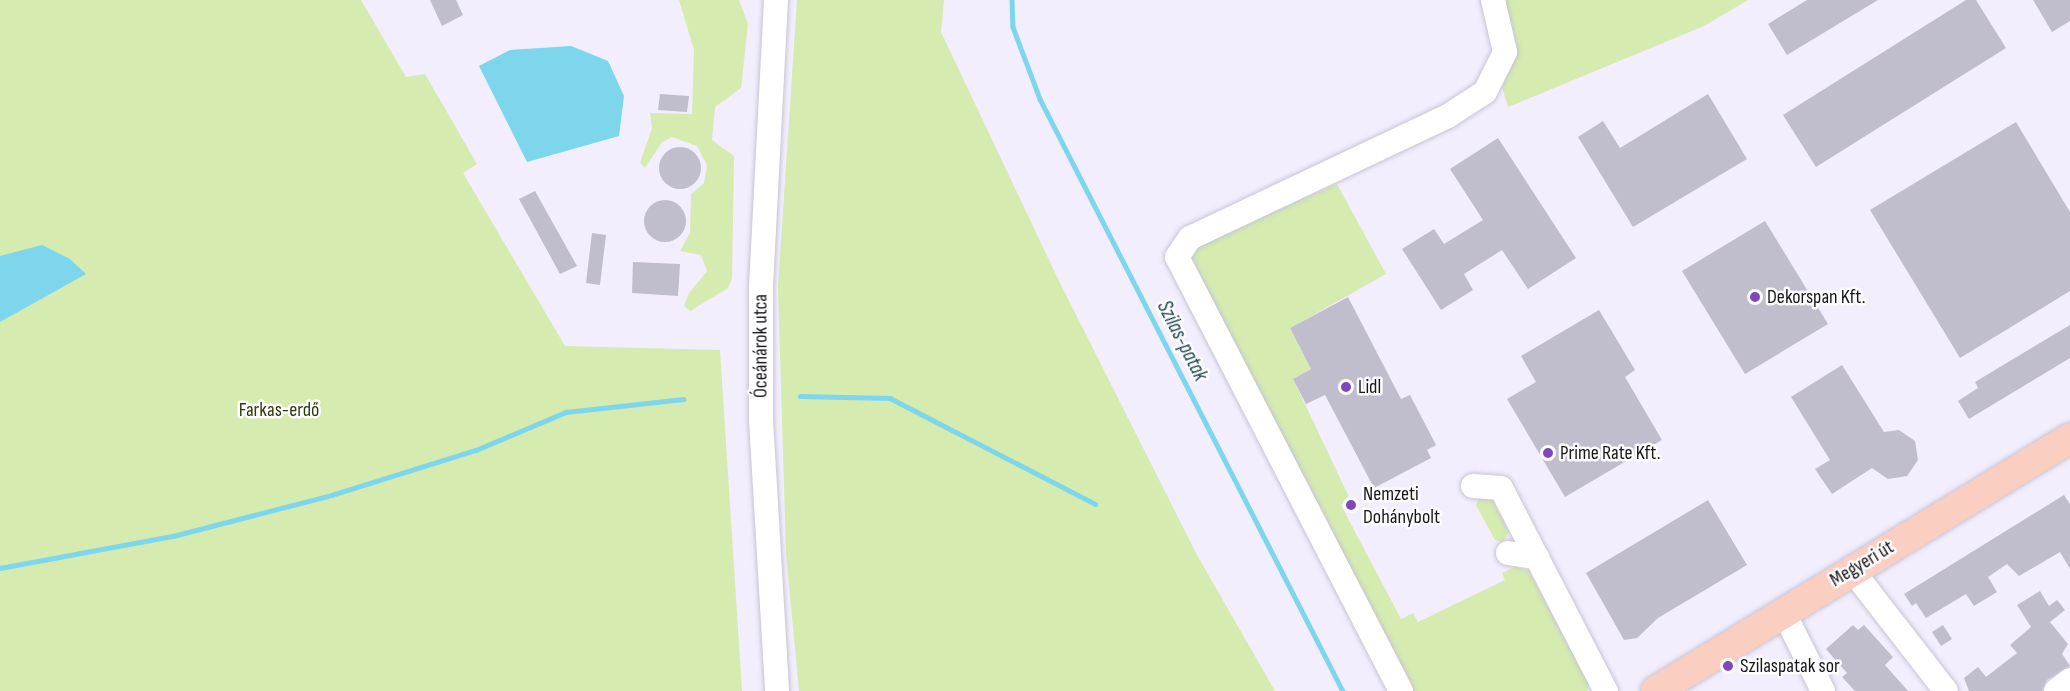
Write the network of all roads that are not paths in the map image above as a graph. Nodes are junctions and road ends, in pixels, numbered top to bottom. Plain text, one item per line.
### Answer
1 (776, 0) edge
2 (1493, 0) edge
3 (2070, 438) edge
4 (1473, 486) dead end
5 (1508, 553) dead end
6 (1538, 558) junction
7 (1852, 570) junction
8 (1783, 611) junction
9 (2070, 680) edge
10 (777, 691) edge
11 (1401, 691) edge
12 (1606, 691) edge
13 (1656, 691) edge
14 (1823, 691) edge
15 (1947, 691) edge
16 (2056, 691) edge

1 - 10 street, Óceánárok utca
2 - 11 street
3 - 7 main road, Megyeri út
4 - 6 street
5 - 6 street
6 - 12 street
7 - 8 main road, Megyeri út
7 - 15 street
8 - 13 main road, Megyeri út
8 - 14 street
9 - 16 street

